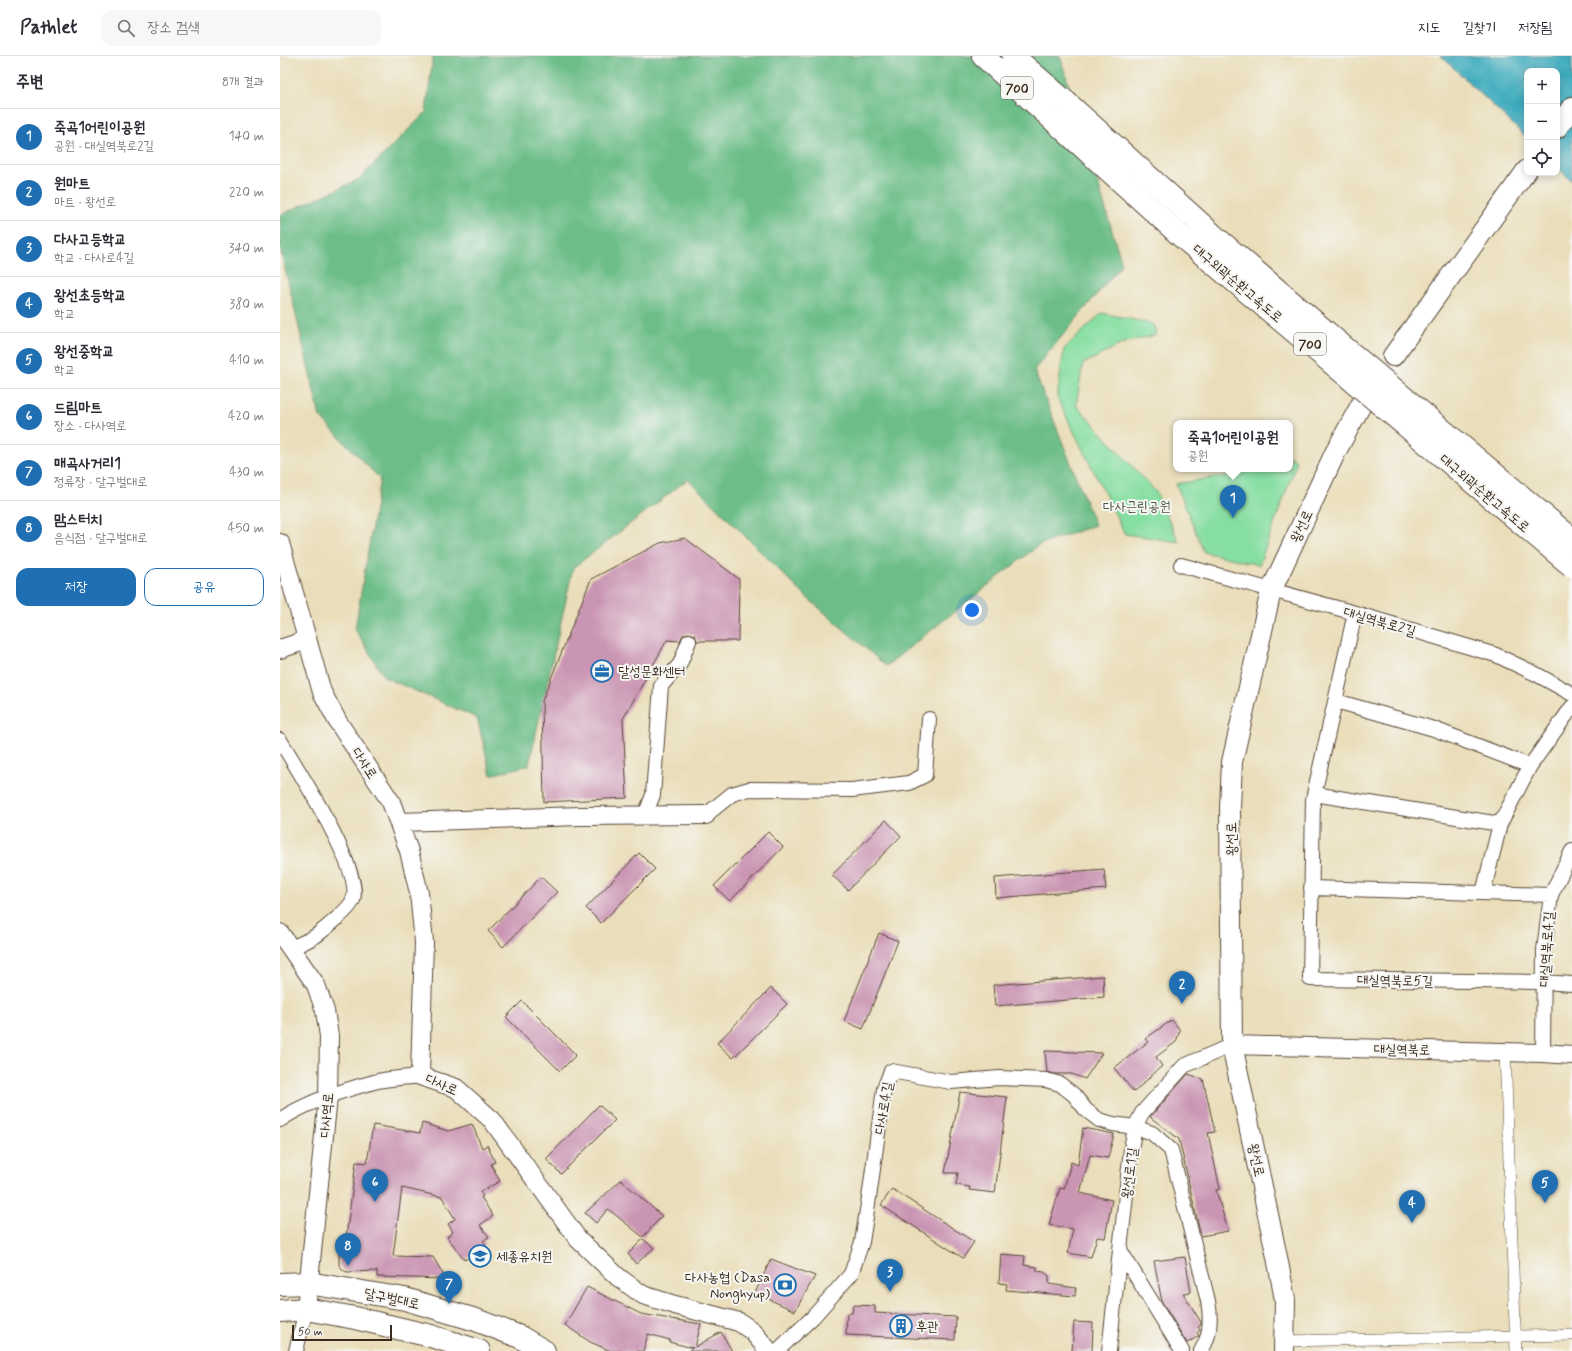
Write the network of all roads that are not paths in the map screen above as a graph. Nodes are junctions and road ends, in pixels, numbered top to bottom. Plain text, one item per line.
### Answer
1 (983, 56) edge
2 (1013, 56) edge
3 (1572, 107) edge
4 (1560, 124) edge
5 (1524, 174) edge
6 (1393, 356) joint
7 (1374, 385) joint
8 (1572, 539) edge
9 (280, 543) edge
10 (1181, 565) dead end
11 (1572, 566) edge
12 (1271, 591) junction
13 (1355, 614) junction
14 (307, 640) junction
15 (689, 641) dead end
16 (280, 649) edge
17 (1572, 694) edge
18 (1336, 701) junction
19 (1572, 706) edge
20 (929, 719) dead end
21 (280, 740) edge
22 (1530, 766) junction
23 (1314, 794) junction
24 (645, 815) junction
25 (706, 815) joint
26 (399, 822) junction
27 (1500, 824) junction
28 (1572, 851) edge
29 (1312, 888) junction
30 (1483, 893) junction
31 (1551, 895) junction
32 (280, 933) edge
33 (298, 945) dead end
34 (1543, 982) junction
35 (1572, 984) edge
36 (1232, 1045) junction
37 (1505, 1052) junction
38 (1543, 1053) junction
39 (1572, 1055) edge
40 (420, 1076) junction
41 (328, 1097) junction
42 (280, 1120) edge
43 (1135, 1127) junction
44 (1120, 1250) junction
45 (280, 1284) edge
46 (308, 1284) junction
47 (306, 1309) junction
48 (280, 1311) edge
49 (1572, 1335) edge
50 (1516, 1337) junction
51 (1285, 1346) edge
52 (296, 1351) edge
53 (479, 1351) edge
54 (544, 1351) edge
55 (769, 1351) edge
56 (777, 1351) edge
57 (1110, 1351) edge
58 (1182, 1351) edge
59 (1201, 1351) edge
60 (1516, 1351) edge

1 - 11 main road, 대구외곽순환고속도로 / 700, bridge
2 - 8 main road, 대구외곽순환고속도로 / 700, bridge
3 - 4 main road
5 - 6 main road
6 - 7 street, 왕선로
7 - 12 main road, 왕선로
9 - 14 street, 다사로
10 - 12 street, 대실역북로2길
12 - 13 street, 대실역북로2길
12 - 36 main road, 왕선로
13 - 17 street, 대실역북로2길
13 - 18 street, 대실역북로5길
14 - 16 street
14 - 26 street, 다사로
15 - 24 street
18 - 22 street
18 - 23 street, 대실역북로5길
19 - 22 street
20 - 25 street
21 - 33 street
22 - 27 street
23 - 27 street
23 - 29 street, 대실역북로5길
24 - 25 street
24 - 26 street
26 - 40 street, 다사로
27 - 30 street
28 - 31 street, 대실역북로4길
29 - 30 street
29 - 34 street, 대실역북로5길
30 - 31 street
31 - 34 street, 대실역북로4길
32 - 41 street, 다사역로
34 - 35 street, 대실역북로5길
34 - 38 street, 대실역북로4길
36 - 37 street, 대실역북로
36 - 43 street, 왕선로1길
36 - 51 main road, 왕선로
37 - 38 street, 대실역북로
37 - 50 street
38 - 39 street, 대실역북로
40 - 41 street
40 - 55 street, 다사로
41 - 42 street
41 - 46 street, 다사역로
43 - 44 street, 왕선로1길
43 - 56 street, 다사로4길
43 - 59 street
44 - 57 street, 왕선로1길
44 - 58 street
45 - 46 main road, 달구벌대로
46 - 47 street, 다사역로
46 - 54 main road, 달구벌대로
47 - 48 main road, 달구벌대로
47 - 52 street
47 - 53 main road, 달구벌대로
49 - 50 street
50 - 51 street
50 - 60 street

